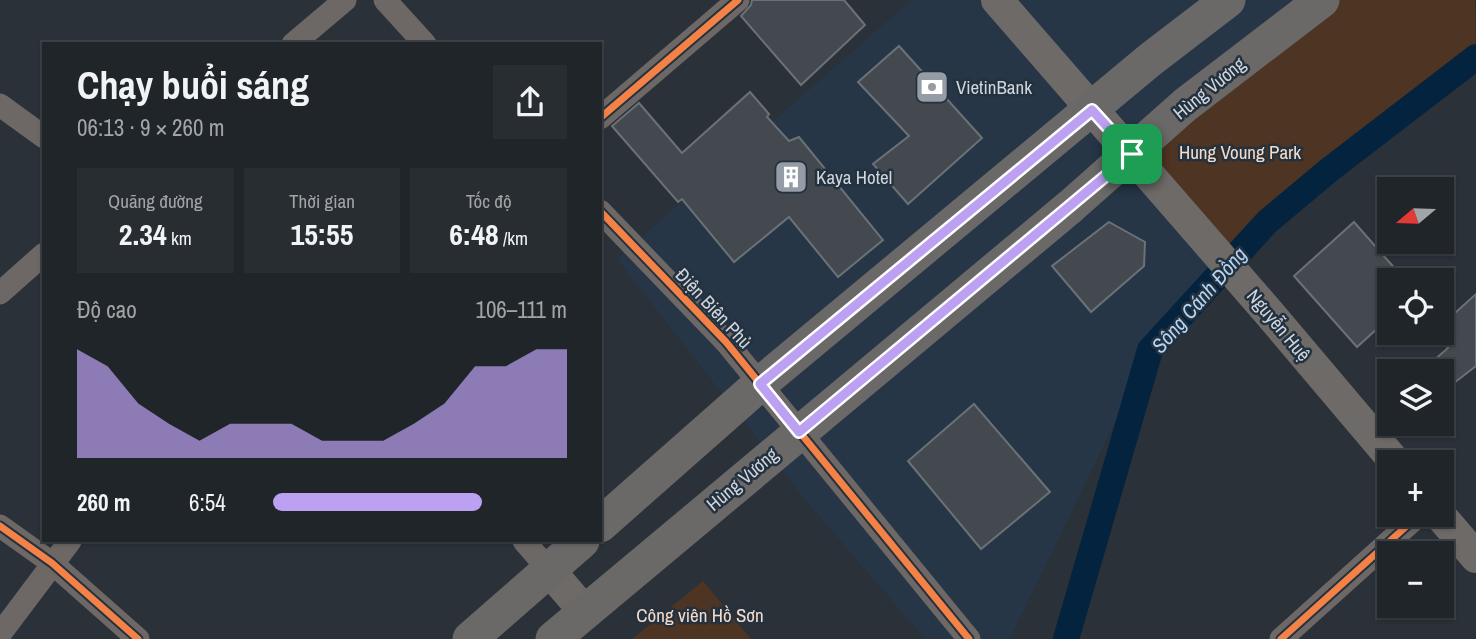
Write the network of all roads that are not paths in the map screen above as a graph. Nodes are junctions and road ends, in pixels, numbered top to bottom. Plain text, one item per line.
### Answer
1 (345, 0) edge
2 (385, 0) edge
3 (738, 0) edge
4 (997, 0) edge
5 (1228, 0) edge
6 (1322, 0) edge
7 (295, 42) edge
8 (423, 42) edge
9 (0, 105) edge
10 (1092, 110) junction
11 (602, 116) edge
12 (42, 136) edge
13 (1132, 154) junction
14 (602, 213) edge
15 (42, 256) edge
16 (0, 293) edge
17 (760, 384) junction
18 (799, 432) junction
19 (1385, 450) edge
20 (602, 523) edge
21 (0, 526) edge
22 (1406, 527) edge
23 (1450, 527) edge
24 (69, 542) edge
25 (525, 542) edge
26 (581, 542) edge
27 (1476, 557) edge
28 (52, 563) junction
29 (549, 570) junction
30 (584, 612) junction
31 (0, 634) edge
32 (138, 639) edge
33 (470, 639) edge
34 (553, 639) edge
35 (969, 639) edge
36 (1281, 639) edge

1 - 7 street
2 - 8 street
3 - 11 street
4 - 10 main road, Nguyễn Huệ
5 - 10 main road
6 - 13 main road, Hùng Vương
9 - 12 street
10 - 13 main road, Nguyễn Huệ
10 - 17 main road
13 - 18 main road, Hùng Vương
13 - 19 main road, Nguyễn Huệ
14 - 17 street, Điện Biên Phủ
15 - 16 street
17 - 18 street, Điện Biên Phủ
17 - 20 main road
18 - 30 main road, Hùng Vương
18 - 35 street, Điện Biên Phủ
21 - 28 street
22 - 36 street
23 - 27 main road
24 - 28 street
25 - 29 street
26 - 29 main road
28 - 31 street
28 - 32 street
29 - 30 main road
29 - 33 main road
30 - 34 main road, Hùng Vương

